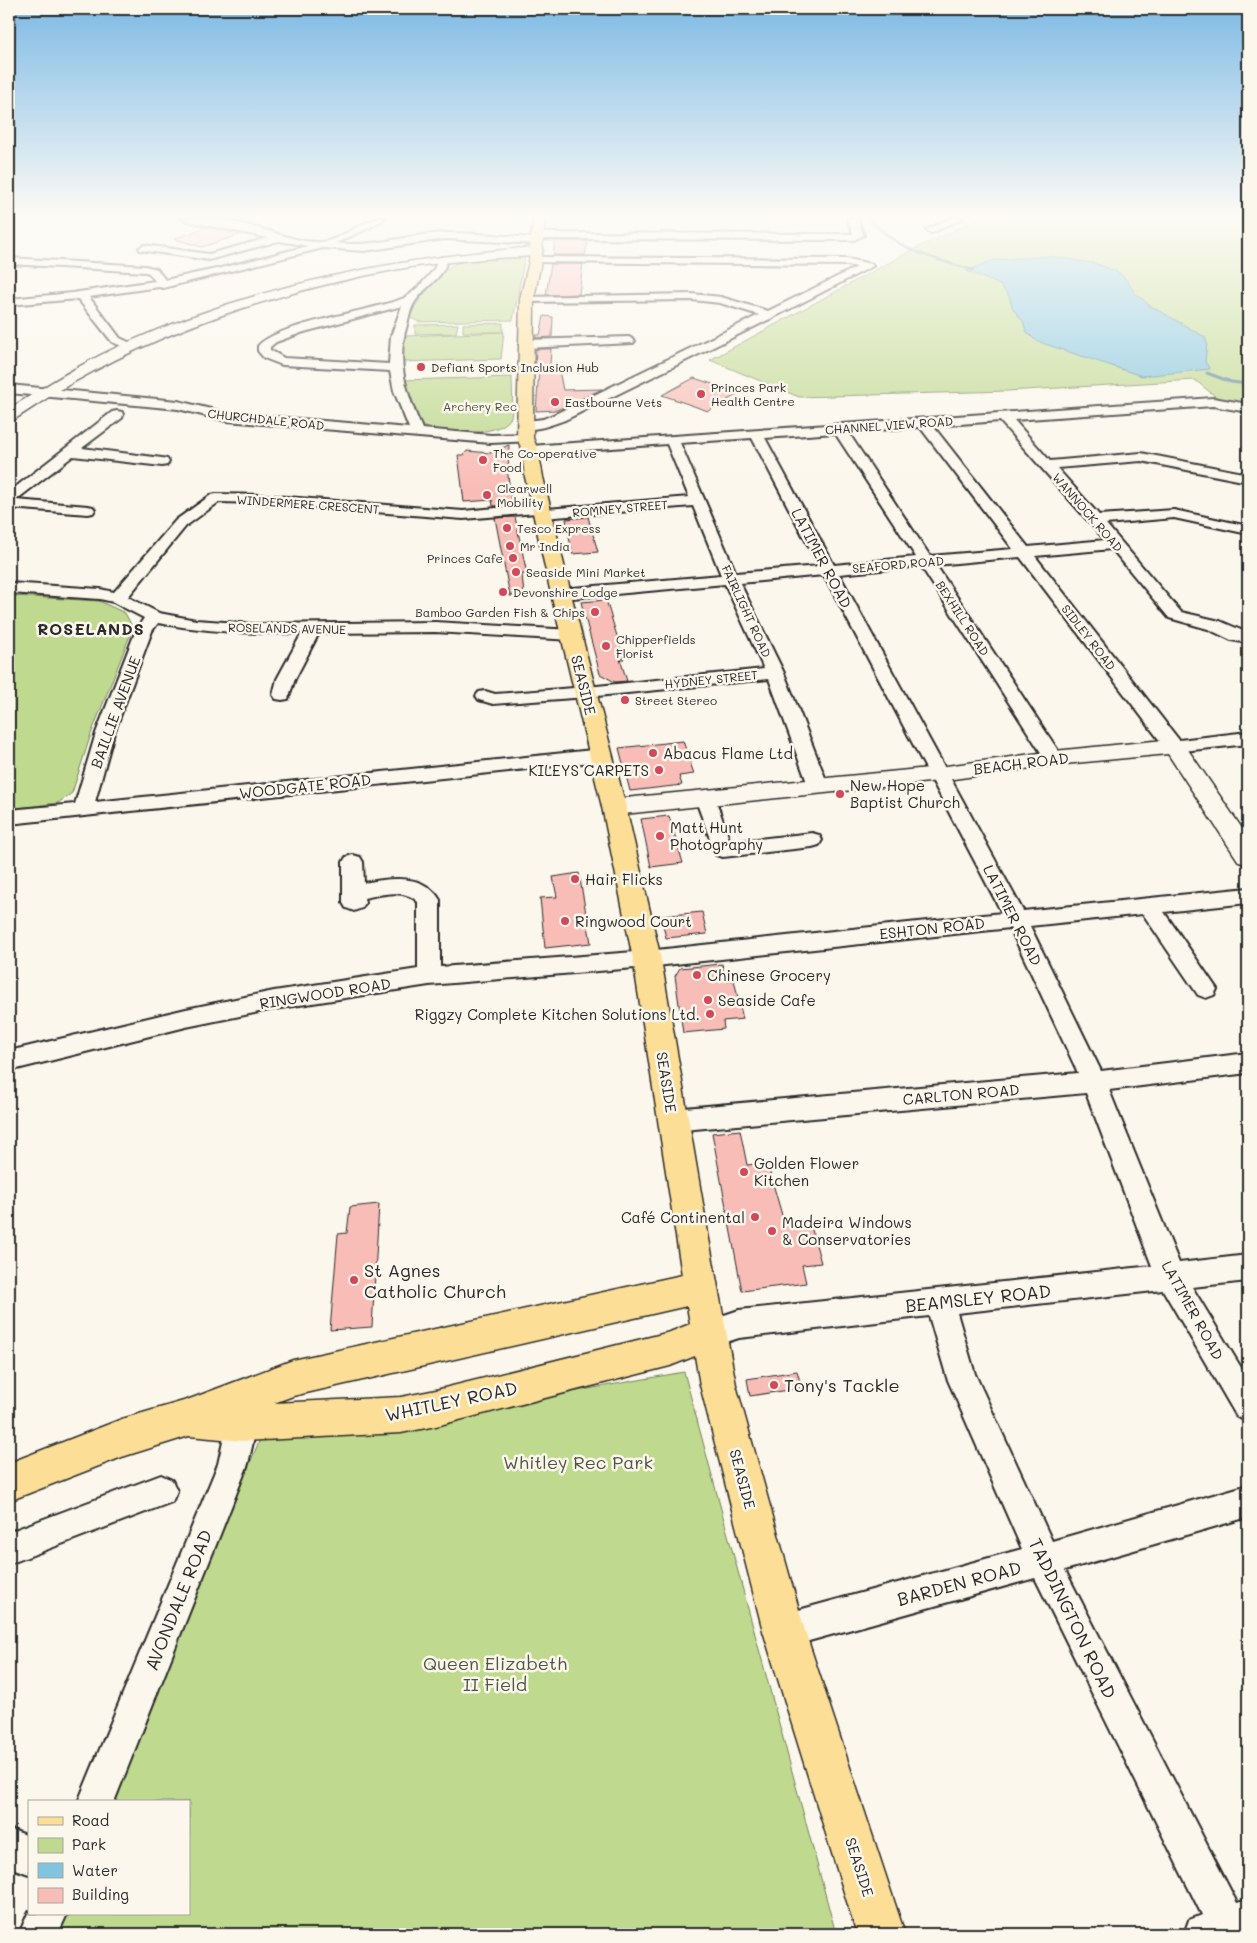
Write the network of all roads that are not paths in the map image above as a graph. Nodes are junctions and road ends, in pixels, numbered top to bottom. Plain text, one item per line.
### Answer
1 (92, 309) edge
2 (231, 309) edge
3 (378, 309) edge
4 (407, 309) edge
5 (527, 309) edge
6 (751, 309) edge
7 (781, 309) edge
8 (770, 314) junction
9 (629, 341) dead end
10 (525, 344) junction
11 (131, 346) junction
12 (394, 368) junction
13 (9, 389) edge
14 (44, 392) junction
15 (1248, 408) edge
16 (118, 415) dead end
17 (410, 415) junction
18 (9, 416) edge
19 (1004, 417) junction
20 (923, 422) junction
21 (840, 428) junction
22 (379, 429) junction
23 (417, 432) junction
24 (756, 434) junction
25 (527, 438) junction
26 (672, 440) junction
27 (69, 451) junction
28 (162, 462) dead end
29 (1046, 465) junction
30 (1248, 478) edge
31 (9, 498) edge
32 (698, 501) junction
33 (9, 504) edge
34 (88, 510) dead end
35 (542, 511) junction
36 (1094, 520) junction
37 (1248, 530) edge
38 (1116, 544) junction
39 (1023, 553) junction
40 (926, 561) junction
41 (828, 570) junction
42 (732, 579) junction
43 (9, 588) edge
44 (561, 594) junction
45 (118, 598) junction
46 (154, 617) junction
47 (313, 629) junction
48 (572, 635) junction
49 (1245, 641) edge
50 (775, 673) junction
51 (586, 692) junction
52 (282, 695) dead end
53 (485, 696) dead end
54 (1248, 738) edge
55 (1174, 746) junction
56 (602, 755) junction
57 (1054, 758) junction
58 (939, 774) junction
59 (818, 785) junction
60 (705, 798) junction
61 (614, 808) junction
62 (83, 809) junction
63 (9, 818) edge
64 (812, 840) dead end
65 (1248, 856) edge
66 (354, 862) dead end
67 (1248, 895) edge
68 (1148, 905) junction
69 (1016, 919) junction
70 (646, 959) junction
71 (429, 976) junction
72 (1206, 989) dead end
73 (9, 1061) edge
74 (1248, 1063) edge
75 (1094, 1082) junction
76 (673, 1120) junction
77 (1248, 1268) edge
78 (1170, 1276) junction
79 (701, 1287) junction
80 (938, 1302) junction
81 (708, 1334) junction
82 (1248, 1406) edge
83 (246, 1408) junction
84 (9, 1482) edge
85 (161, 1491) dead end
86 (1248, 1501) edge
87 (9, 1548) edge
88 (1043, 1560) junction
89 (784, 1631) junction
90 (97, 1800) edge
91 (9, 1848) edge
92 (28, 1855) edge
93 (47, 1916) edge
94 (1226, 1926) edge
95 (38, 1934) edge
96 (881, 1934) edge

1 - 11 street
2 - 11 street
3 - 12 street
4 - 12 street
5 - 10 main road, SEASIDE
6 - 8 street
7 - 8 street
8 - 25 street
9 - 10 street
10 - 25 main road, SEASIDE
11 - 14 street
12 - 17 street
13 - 14 street, CHURCHDALE ROAD
14 - 18 street
14 - 22 street, CHURCHDALE ROAD
15 - 19 street, CHANNEL VIEW ROAD
16 - 27 street
17 - 22 street
17 - 23 street
19 - 20 street, CHANNEL VIEW ROAD
19 - 29 street, WANNOCK ROAD
20 - 21 street, CHANNEL VIEW ROAD
20 - 39 street, SIDLEY ROAD
21 - 24 street, CHANNEL VIEW ROAD
21 - 40 street, BEXHILL ROAD
22 - 23 street, CHURCHDALE ROAD
23 - 25 street, CHURCHDALE ROAD
24 - 26 street, CHANNEL VIEW ROAD
24 - 41 street, LATIMER ROAD
25 - 26 street, CHANNEL VIEW ROAD
25 - 35 main road, SEASIDE
26 - 32 street, FAIRLIGHT ROAD
27 - 28 street
27 - 31 street
29 - 30 street
29 - 36 street, WANNOCK ROAD
32 - 35 street, ROMNEY STREET
32 - 42 street, FAIRLIGHT ROAD
33 - 34 street
35 - 44 main road, SEASIDE
35 - 45 street, WINDERMERE CRESCENT
36 - 37 street
36 - 38 street, WANNOCK ROAD
38 - 39 street, SEAFORD ROAD
38 - 49 street, WANNOCK ROAD
39 - 40 street, SEAFORD ROAD
39 - 55 street, SIDLEY ROAD
40 - 41 street, SEAFORD ROAD
40 - 57 street, BEXHILL ROAD
41 - 42 street, SEAFORD ROAD
41 - 58 street, LATIMER ROAD
42 - 44 street, SEAFORD ROAD
42 - 50 street, FAIRLIGHT ROAD
43 - 45 street, ROSELANDS AVENUE
44 - 48 main road, SEASIDE
45 - 46 street, ROSELANDS AVENUE
46 - 47 street, ROSELANDS AVENUE
46 - 62 street, BAILLIE AVENUE
47 - 48 street, ROSELANDS AVENUE
47 - 52 street
48 - 51 main road, SEASIDE
50 - 51 street, HYDNEY STREET
50 - 59 street, FAIRLIGHT ROAD
51 - 53 street, HYDNEY STREET
51 - 56 main road, SEASIDE
54 - 55 street, BEACH ROAD
55 - 57 street, BEACH ROAD
55 - 65 street, SIDLEY ROAD
56 - 61 main road, SEASIDE
56 - 62 street, WOODGATE ROAD
57 - 58 street, BEACH ROAD
58 - 59 street, BEACH ROAD
58 - 69 street, LATIMER ROAD
59 - 60 street, BEACH ROAD
60 - 61 street, BEACH ROAD
60 - 64 street
61 - 70 main road, SEASIDE
62 - 63 street, WOODGATE ROAD
66 - 71 street
67 - 68 street, ESHTON ROAD
68 - 69 street, ESHTON ROAD
68 - 72 street
69 - 70 street, ESHTON ROAD
69 - 75 street, LATIMER ROAD
70 - 71 street, RINGWOOD ROAD
70 - 76 main road, SEASIDE
71 - 73 street, RINGWOOD ROAD
74 - 75 street, CARLTON ROAD
75 - 76 street, CARLTON ROAD
75 - 78 street, LATIMER ROAD
76 - 79 main road, SEASIDE
77 - 78 street, BEAMSLEY ROAD
78 - 80 street, BEAMSLEY ROAD
78 - 82 street, LATIMER ROAD
79 - 81 main road, SEASIDE
79 - 83 main road, WHITLEY ROAD
80 - 81 street, BEAMSLEY ROAD
80 - 88 street, TADDINGTON ROAD
81 - 83 main road, WHITLEY ROAD
81 - 89 main road, SEASIDE
83 - 84 main road, WHITLEY ROAD
83 - 90 street, AVONDALE ROAD
85 - 87 street
86 - 88 street, BARDEN ROAD
88 - 89 street, BARDEN ROAD
88 - 94 street, TADDINGTON ROAD
89 - 96 main road, SEASIDE
91 - 92 street
93 - 95 street

